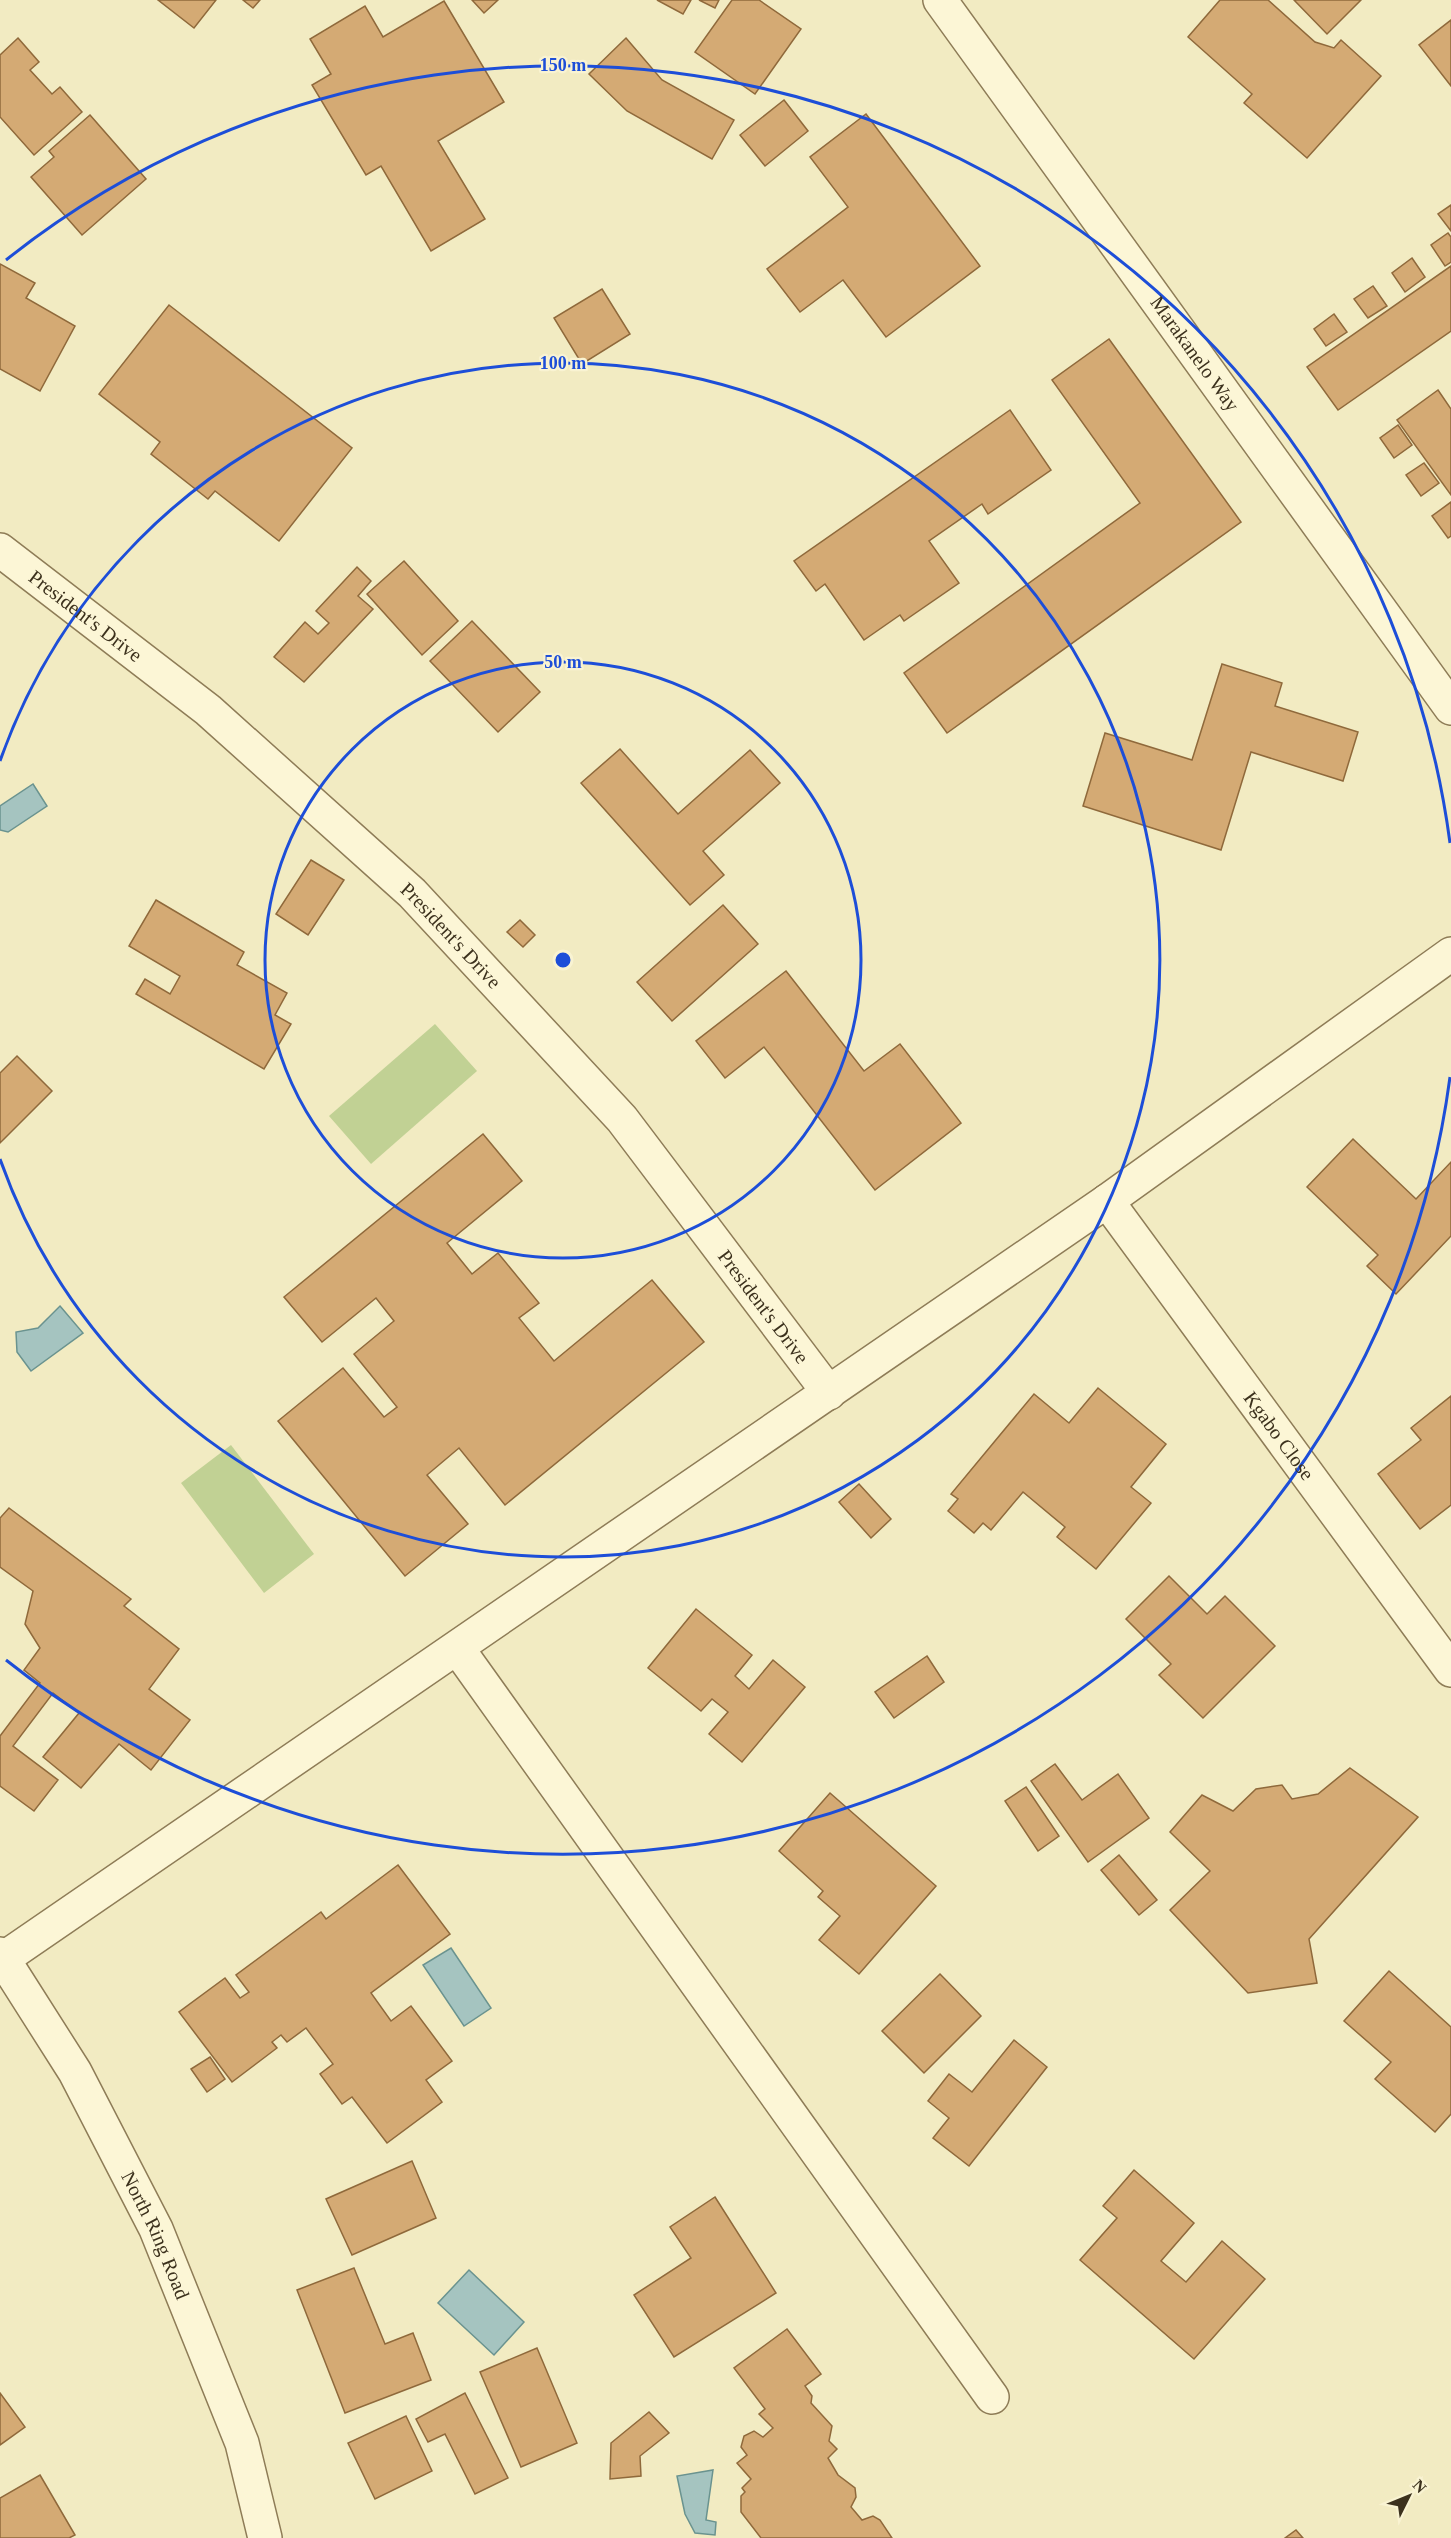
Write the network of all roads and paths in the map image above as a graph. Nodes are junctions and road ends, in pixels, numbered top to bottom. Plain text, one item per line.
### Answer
1 (940, 0) edge
2 (0, 550) edge
3 (1451, 708) edge
4 (1451, 954) edge
5 (1107, 1201) junction
6 (829, 1393) junction
7 (458, 1649) junction
8 (1451, 1670) edge
9 (1, 1958) edge
10 (992, 2397) dead end
11 (265, 2538) edge

1 - 3 street, Marakanelo Way
2 - 6 street, President's Drive
4 - 5 street
5 - 6 street
5 - 8 street, Kgabo Close
6 - 7 street
7 - 9 street
7 - 10 street
9 - 11 street, North Ring Road

